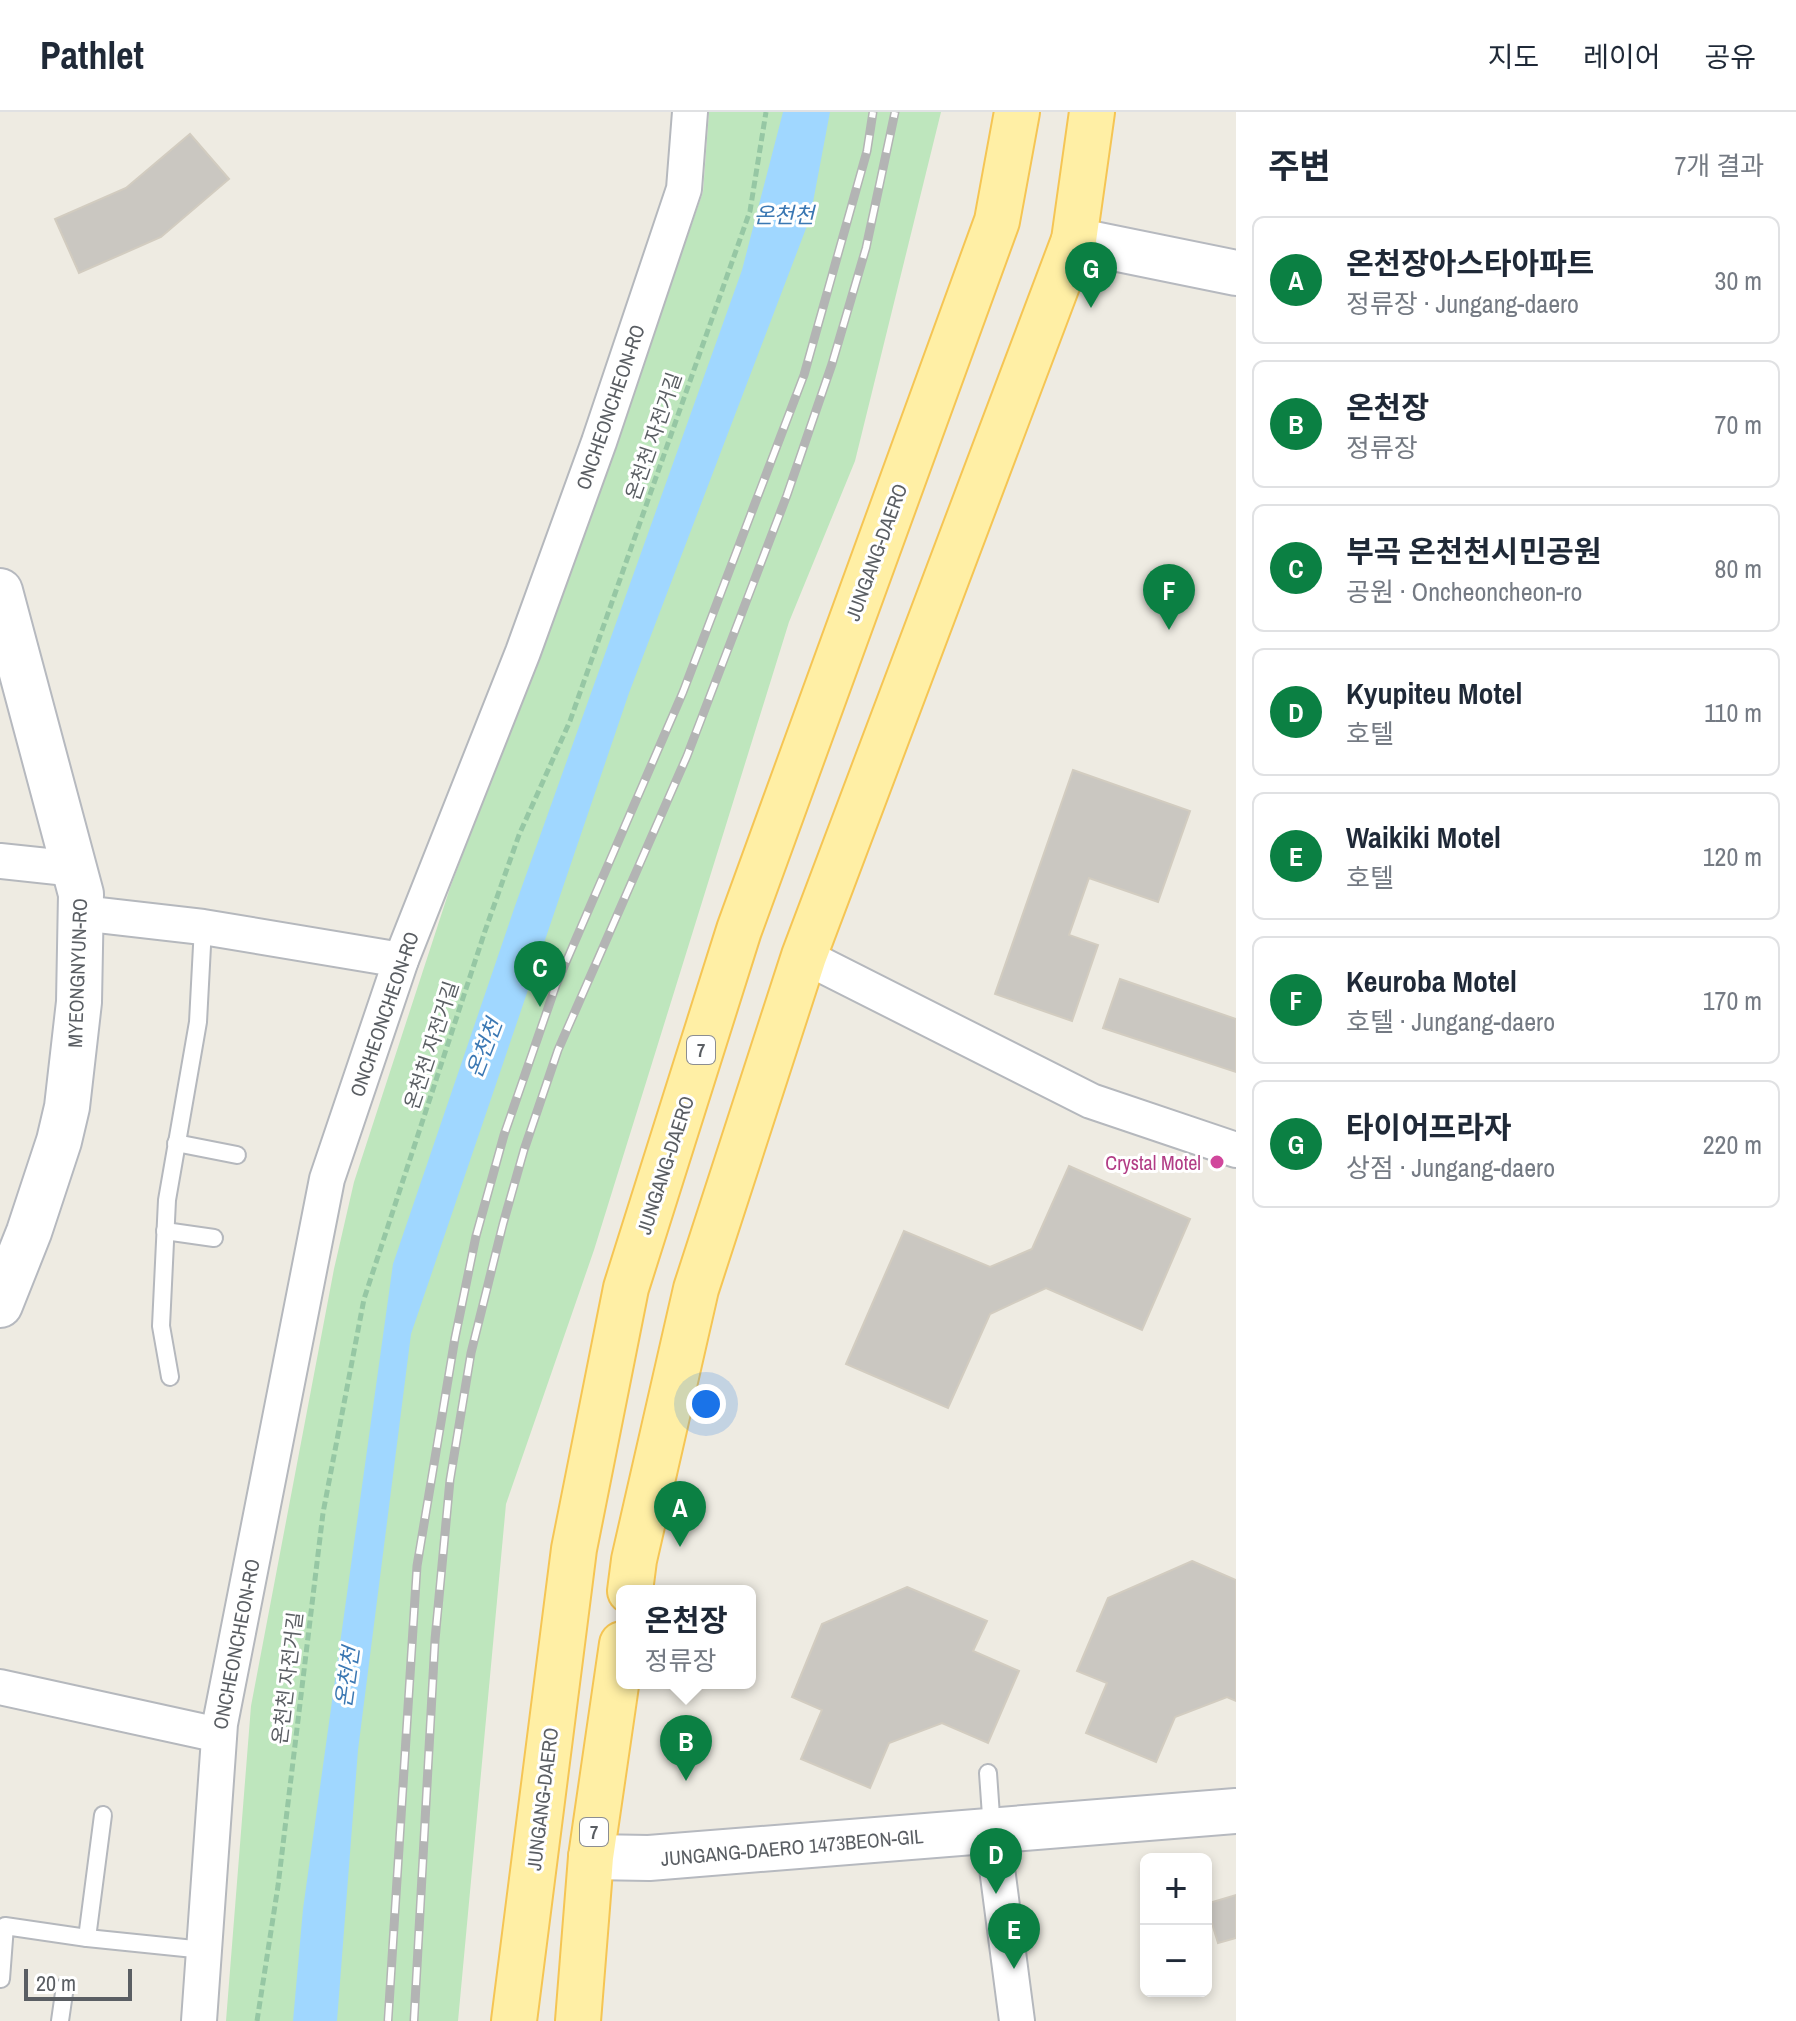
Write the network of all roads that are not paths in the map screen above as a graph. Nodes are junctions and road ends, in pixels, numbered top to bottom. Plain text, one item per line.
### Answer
1 (690, 112) edge
2 (1017, 112) edge
3 (1092, 112) edge
4 (1074, 240) junction
5 (1236, 273) edge
6 (0, 591) edge
7 (0, 861) edge
8 (76, 869) junction
9 (81, 913) junction
10 (203, 927) junction
11 (804, 956) junction
12 (401, 960) junction
13 (176, 1143) junction
14 (1236, 1150) edge
15 (237, 1155) dead end
16 (165, 1231) junction
17 (214, 1238) dead end
18 (2, 1292) edge
19 (170, 1377) dead end
20 (631, 1585) edge
21 (616, 1685) edge
22 (0, 1687) edge
23 (219, 1735) junction
24 (988, 1773) dead end
25 (1236, 1811) edge
26 (103, 1815) dead end
27 (992, 1830) junction
28 (591, 1857) junction
29 (87, 1938) junction
30 (204, 1950) junction
31 (1, 1979) edge
32 (65, 1986) dead end
33 (60, 2021) edge
34 (199, 2021) edge
35 (514, 2021) edge
36 (578, 2021) edge
37 (1017, 2021) edge

1 - 12 street, ONCHEONCHEON-RO
2 - 35 main road, JUNGANG-DAERO / 7
3 - 4 main road
4 - 5 street
4 - 11 main road
6 - 8 street, MYEONGNYUN-RO
7 - 8 street
8 - 9 street, MYEONGNYUN-RO
9 - 10 street
9 - 18 street, MYEONGNYUN-RO
10 - 12 street
10 - 13 lane
11 - 14 street
11 - 20 main road
12 - 23 street, ONCHEONCHEON-RO
13 - 15 lane
13 - 16 lane
16 - 17 lane
16 - 19 lane
21 - 28 main road, 7
22 - 23 street
23 - 30 street, ONCHEONCHEON-RO
24 - 27 lane
25 - 27 street, JUNGANG-DAERO 1473BEON-GIL
26 - 29 lane
27 - 28 street, JUNGANG-DAERO 1473BEON-GIL
27 - 37 street
28 - 36 main road, 7
29 - 30 lane
29 - 31 lane
30 - 34 street, ONCHEONCHEON-RO
32 - 33 lane

